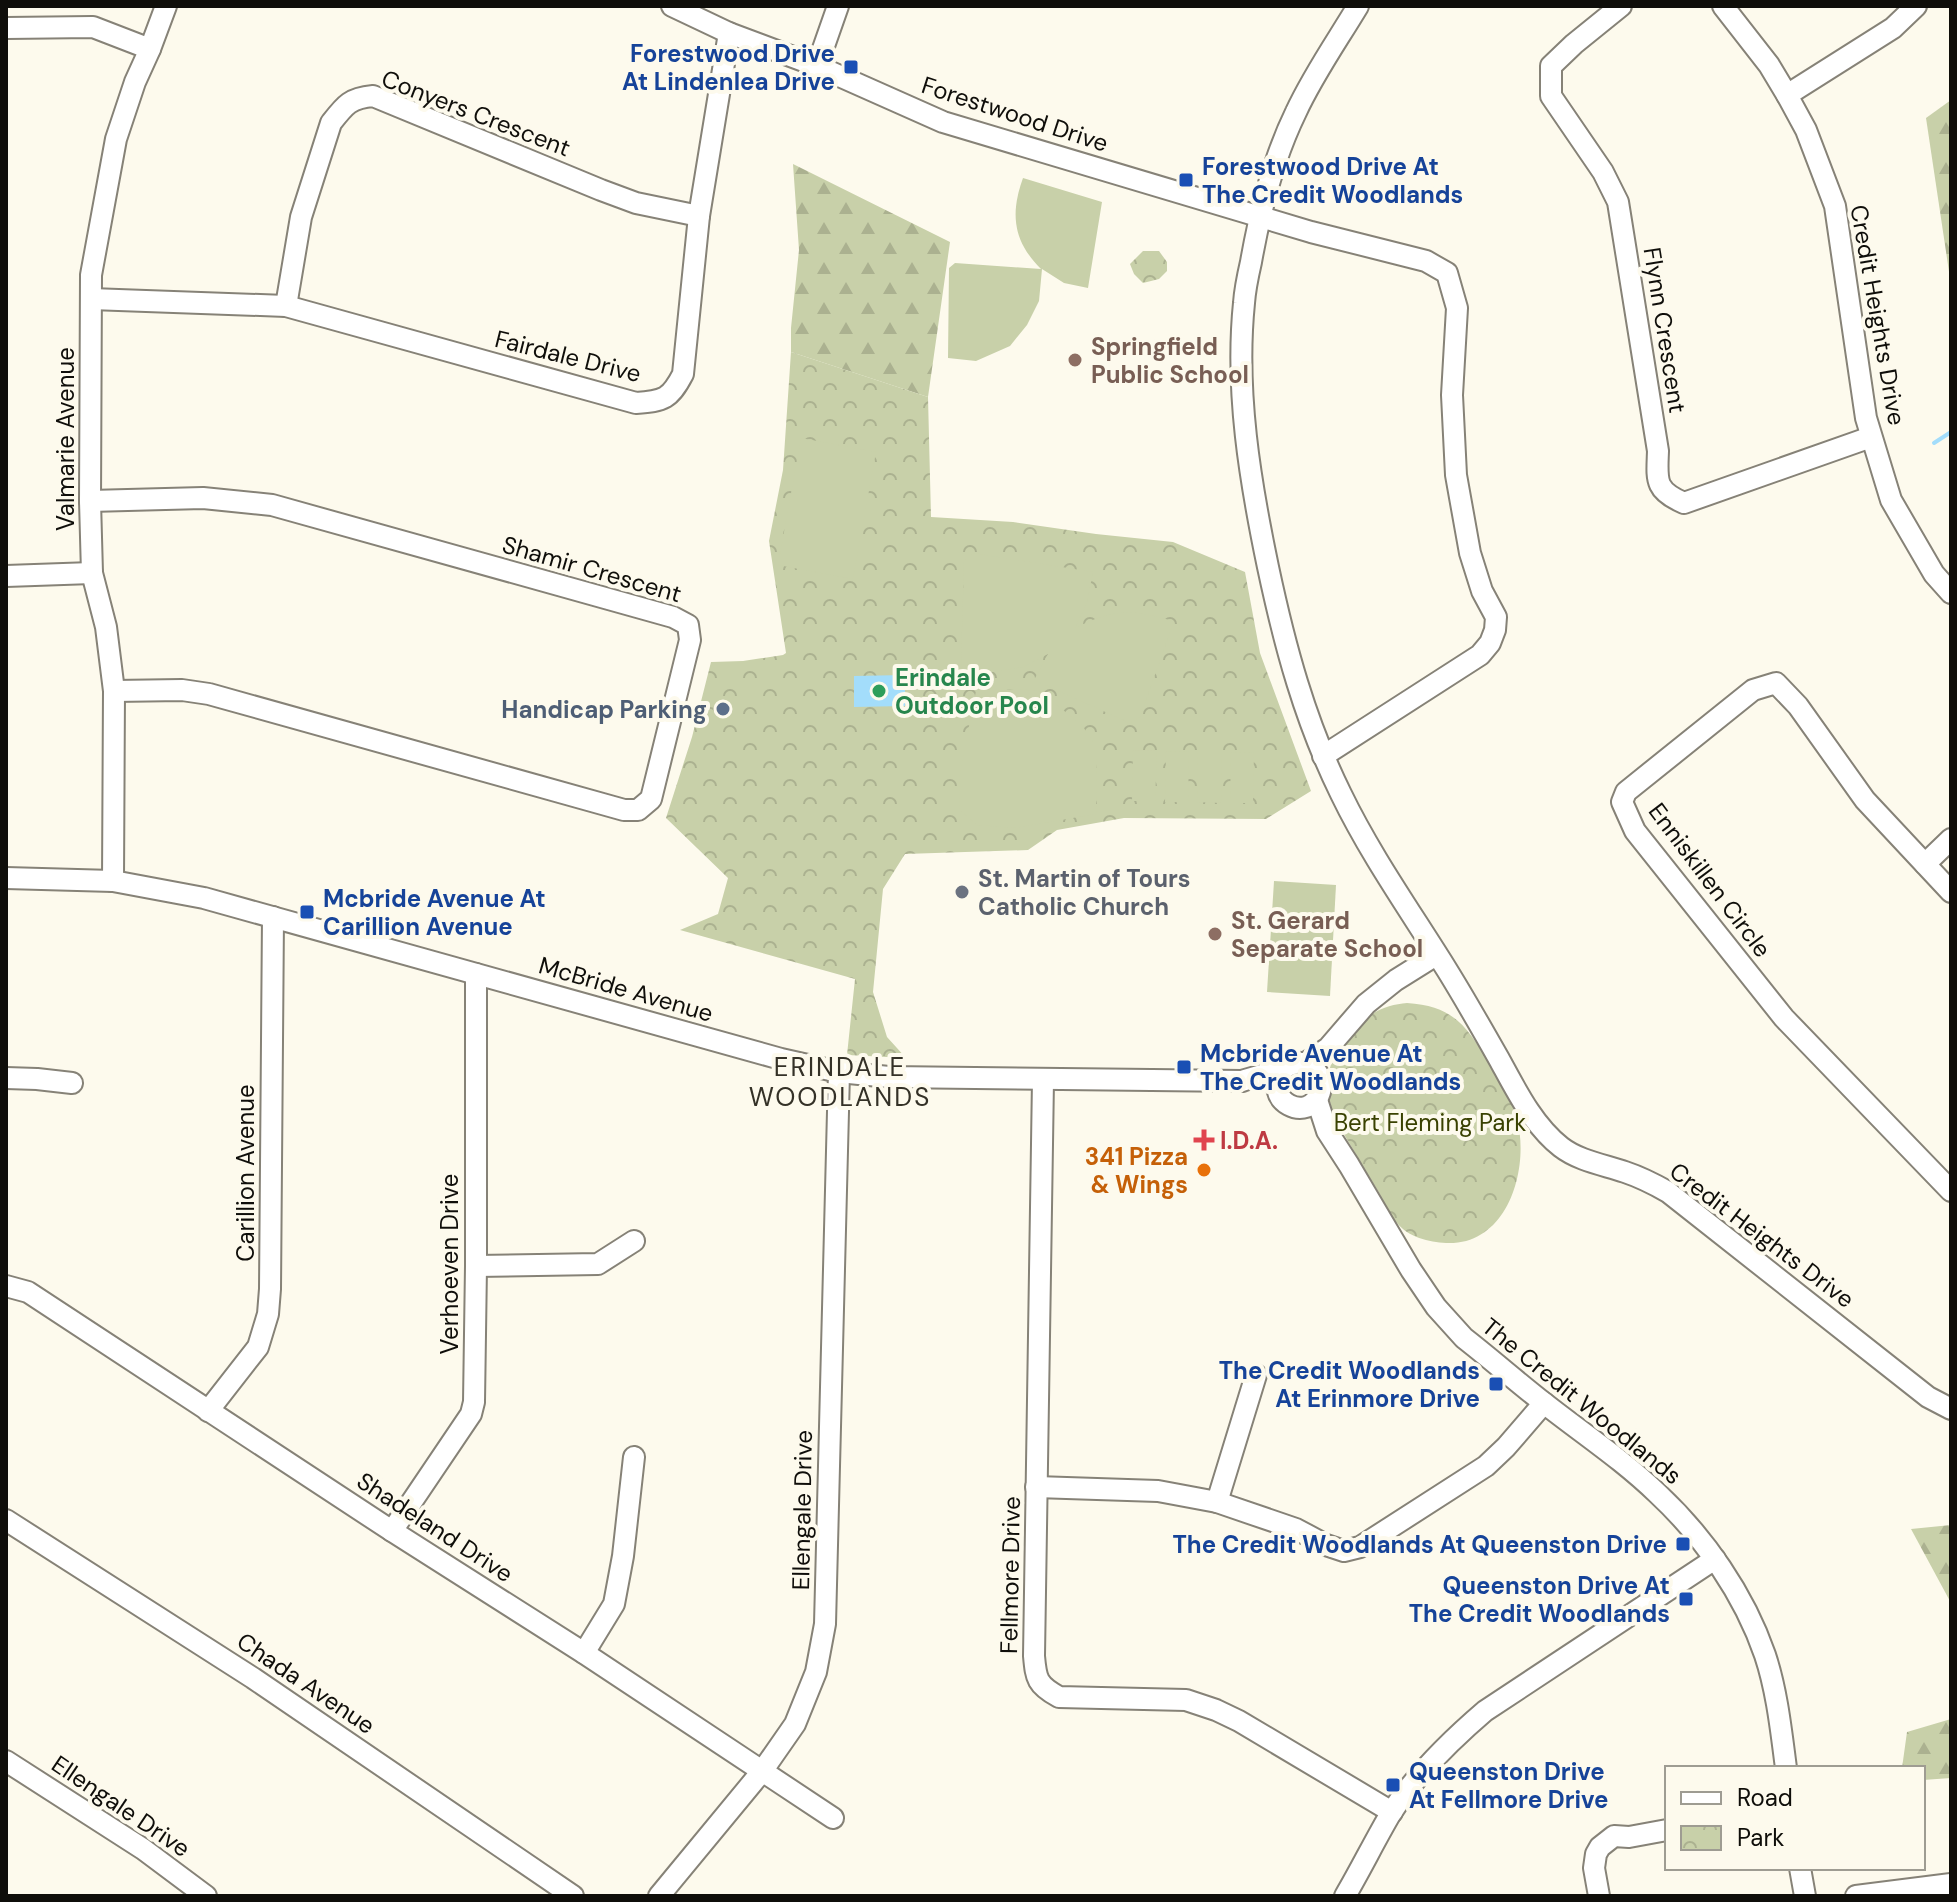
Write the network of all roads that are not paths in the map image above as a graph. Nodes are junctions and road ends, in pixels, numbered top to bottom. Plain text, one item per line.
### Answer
1 (166, 6) edge
2 (672, 6) edge
3 (838, 6) edge
4 (1358, 6) edge
5 (1621, 6) edge
6 (1723, 6) edge
7 (1916, 6) edge
8 (6, 28) edge
9 (729, 33) junction
10 (150, 49) junction
11 (817, 66) junction
12 (1787, 95) junction
13 (699, 216) junction
14 (1259, 216) junction
15 (91, 299) junction
16 (286, 306) junction
17 (1871, 437) junction
18 (90, 501) junction
19 (92, 573) junction
20 (6, 576) edge
21 (1951, 593) edge
22 (114, 691) junction
23 (1323, 756) junction
24 (1951, 839) edge
25 (1925, 864) junction
26 (6, 878) edge
27 (113, 881) junction
28 (1951, 892) edge
29 (273, 917) junction
30 (1436, 955) junction
31 (476, 974) junction
32 (1328, 1048) junction
33 (1304, 1064) junction
34 (1284, 1069) junction
35 (839, 1072) junction
36 (6, 1078) edge
37 (1320, 1078) junction
38 (1043, 1080) junction
39 (1242, 1081) junction
40 (72, 1083) dead end
41 (1279, 1096) junction
42 (1317, 1100) junction
43 (1296, 1108) junction
44 (1327, 1131) junction
45 (1951, 1191) edge
46 (634, 1241) dead end
47 (476, 1266) junction
48 (6, 1286) edge
49 (1256, 1375) dead end
50 (1544, 1403) junction
51 (1951, 1409) edge
52 (208, 1411) junction
53 (634, 1457) dead end
54 (1036, 1487) junction
55 (1217, 1502) junction
56 (6, 1520) edge
57 (392, 1531) junction
58 (1715, 1559) junction
59 (584, 1653) junction
60 (6, 1761) edge
61 (1786, 1766) edge
62 (763, 1770) junction
63 (1392, 1812) junction
64 (833, 1818) dead end
65 (1665, 1830) edge
66 (1800, 1870) edge
67 (1951, 1884) edge
68 (206, 1896) edge
69 (573, 1896) edge
70 (659, 1896) edge
71 (1345, 1896) edge
72 (1599, 1896) edge
73 (1805, 1896) edge
74 (1856, 1896) edge

1 - 10 street, Valmarie Avenue
2 - 9 street, Forestwood Drive
3 - 11 street
4 - 14 street
5 - 17 street, Flynn Crescent
6 - 12 street, Credit Heights Drive
7 - 12 street
8 - 10 street
9 - 11 street, Forestwood Drive
9 - 13 street, Fairdale Drive
10 - 15 street, Valmarie Avenue
11 - 14 street, Forestwood Drive
12 - 17 street, Credit Heights Drive
13 - 16 street, Fairdale Drive
13 - 16 street, Conyers Crescent
14 - 23 street
14 - 23 street, Forestwood Drive
15 - 16 street, Fairdale Drive
15 - 18 street, Valmarie Avenue
17 - 21 street, Credit Heights Drive
18 - 19 street, Valmarie Avenue
18 - 22 street, Shamir Crescent
19 - 20 street
19 - 22 street, Valmarie Avenue
22 - 27 street, Valmarie Avenue
23 - 30 street
24 - 25 street
25 - 28 street, Enniskillen Circle
25 - 45 street, Enniskillen Circle
26 - 27 street, McBride Avenue
27 - 29 street, McBride Avenue
29 - 31 street, McBride Avenue
29 - 52 street, Carillion Avenue
30 - 32 street
30 - 51 street, Credit Heights Drive
31 - 35 street, McBride Avenue
31 - 47 street, Verhoeven Drive
32 - 33 street
32 - 37 street
33 - 34 street
33 - 37 street
34 - 39 street, McBride Avenue
34 - 41 street
35 - 38 street, McBride Avenue
35 - 62 street, Ellengale Drive
36 - 40 street
37 - 42 street
38 - 39 street, McBride Avenue
38 - 54 street, Fellmore Drive
39 - 41 street, McBride Avenue
41 - 43 street
42 - 43 street
42 - 44 street, The Credit Woodlands
43 - 44 street, The Credit Woodlands
44 - 50 street, The Credit Woodlands
46 - 47 street
47 - 57 street, Verhoeven Drive
48 - 52 street, Shadeland Drive
49 - 55 street
50 - 55 street
50 - 58 street, The Credit Woodlands
52 - 57 street, Shadeland Drive
53 - 59 street
54 - 55 street
54 - 63 street, Fellmore Drive
56 - 69 street, Chada Avenue
57 - 59 street, Shadeland Drive
58 - 61 street, The Credit Woodlands
58 - 63 street
59 - 62 street, Shadeland Drive
60 - 68 street, Ellengale Drive
62 - 64 street, Shadeland Drive
62 - 70 street, Ellengale Drive
63 - 71 street
65 - 72 street
66 - 73 street
67 - 74 street

